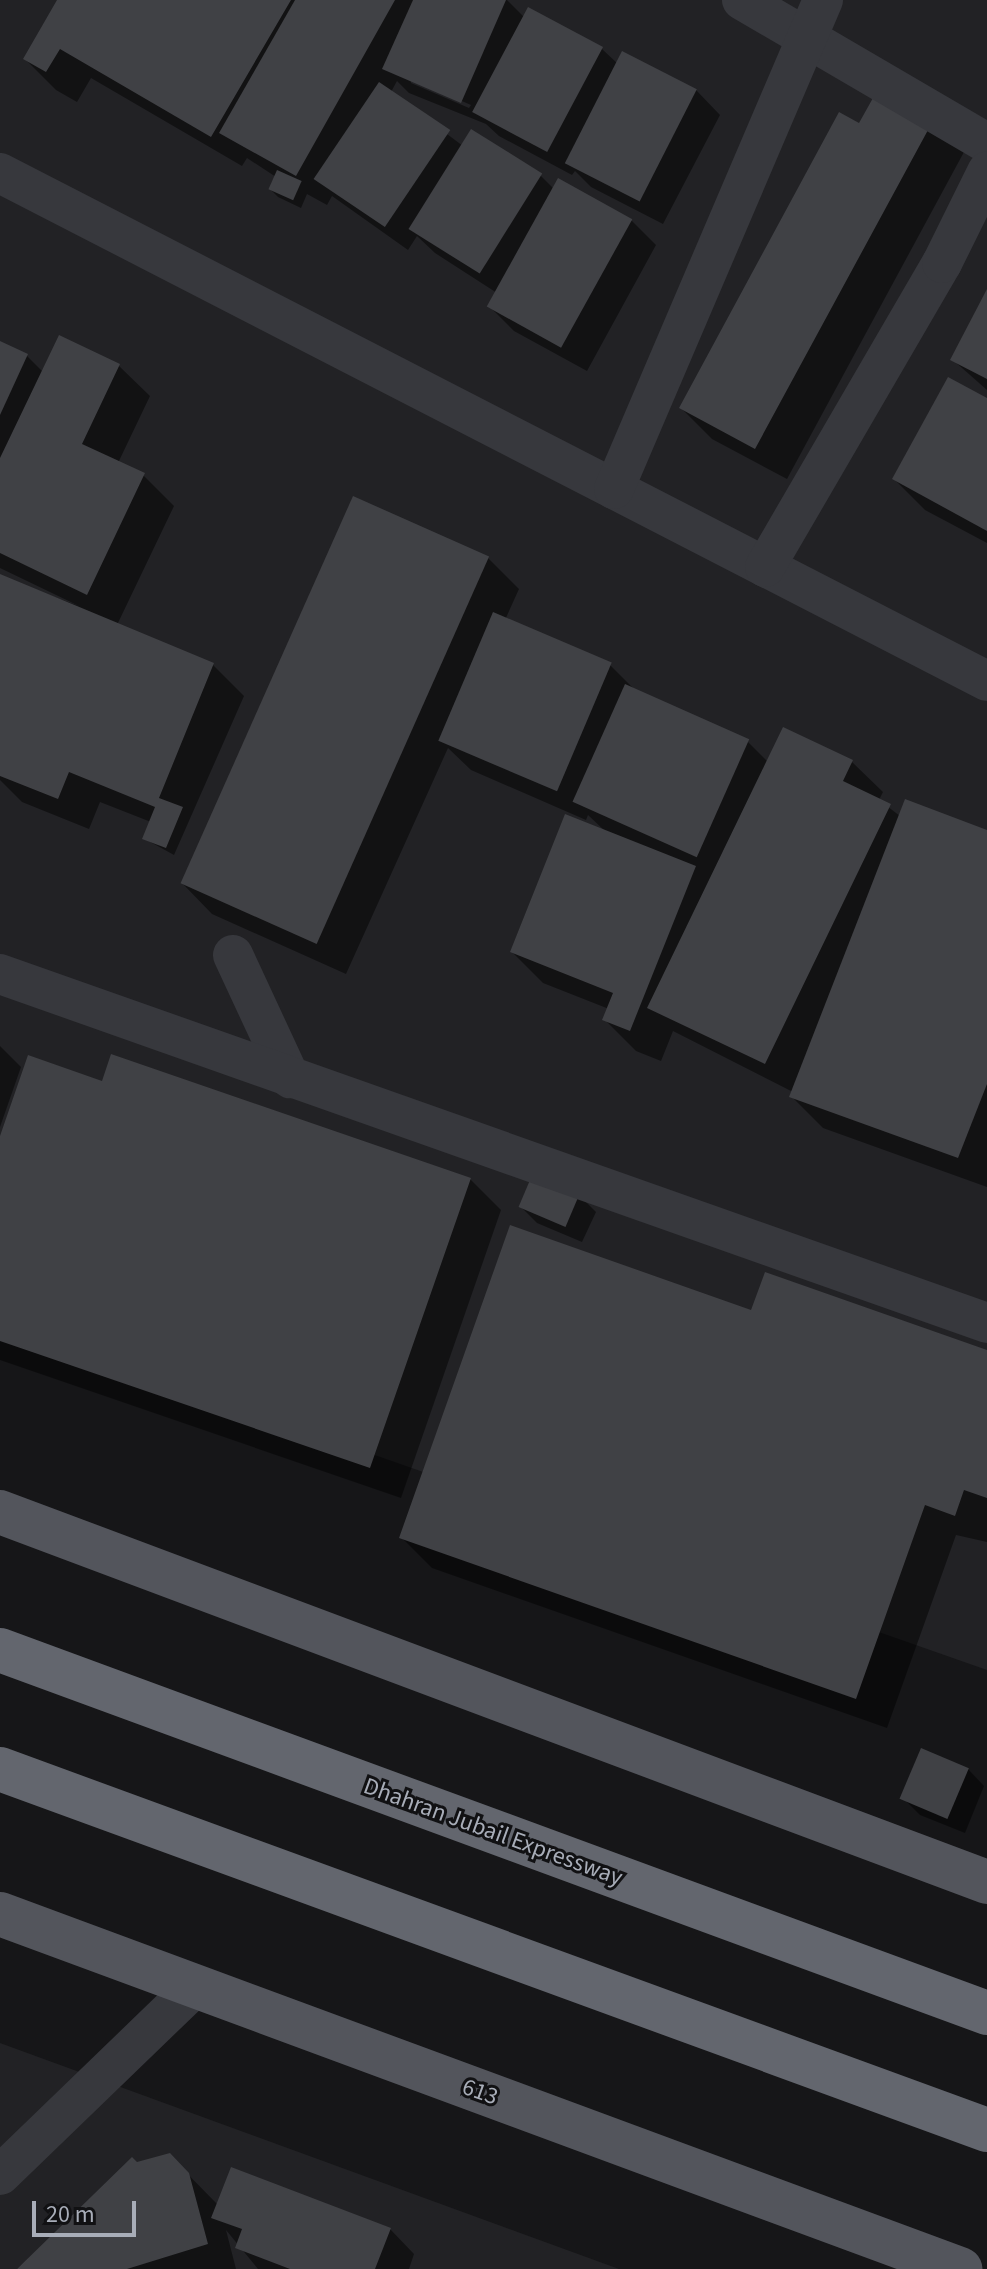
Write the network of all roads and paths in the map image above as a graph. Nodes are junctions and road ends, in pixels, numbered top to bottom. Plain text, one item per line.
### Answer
1 (742, 0) edge
2 (823, 0) edge
3 (805, 37) junction
4 (987, 143) edge
5 (987, 172) edge
6 (0, 173) edge
7 (614, 489) junction
8 (765, 567) junction
9 (987, 681) edge
10 (233, 955) dead end
11 (0, 974) edge
12 (290, 1078) junction
13 (987, 1323) edge
14 (0, 1512) edge
15 (0, 1650) edge
16 (0, 1769) edge
17 (987, 1882) edge
18 (0, 1914) edge
19 (195, 1987) junction
20 (987, 2013) edge
21 (754, 2045) junction
22 (987, 2130) edge
23 (987, 2152) edge
24 (0, 2175) edge
25 (960, 2269) edge

1 - 3 street
2 - 3 street
3 - 4 street
3 - 7 street
5 - 8 street
6 - 7 street
7 - 8 street
8 - 9 street
10 - 12 street
11 - 12 street
12 - 13 street
14 - 17 main road
15 - 20 highway, Dhahran Jubail Expressway
16 - 21 highway
18 - 19 main road, 613
19 - 24 street
19 - 25 main road, 613
21 - 22 highway
21 - 23 highway

